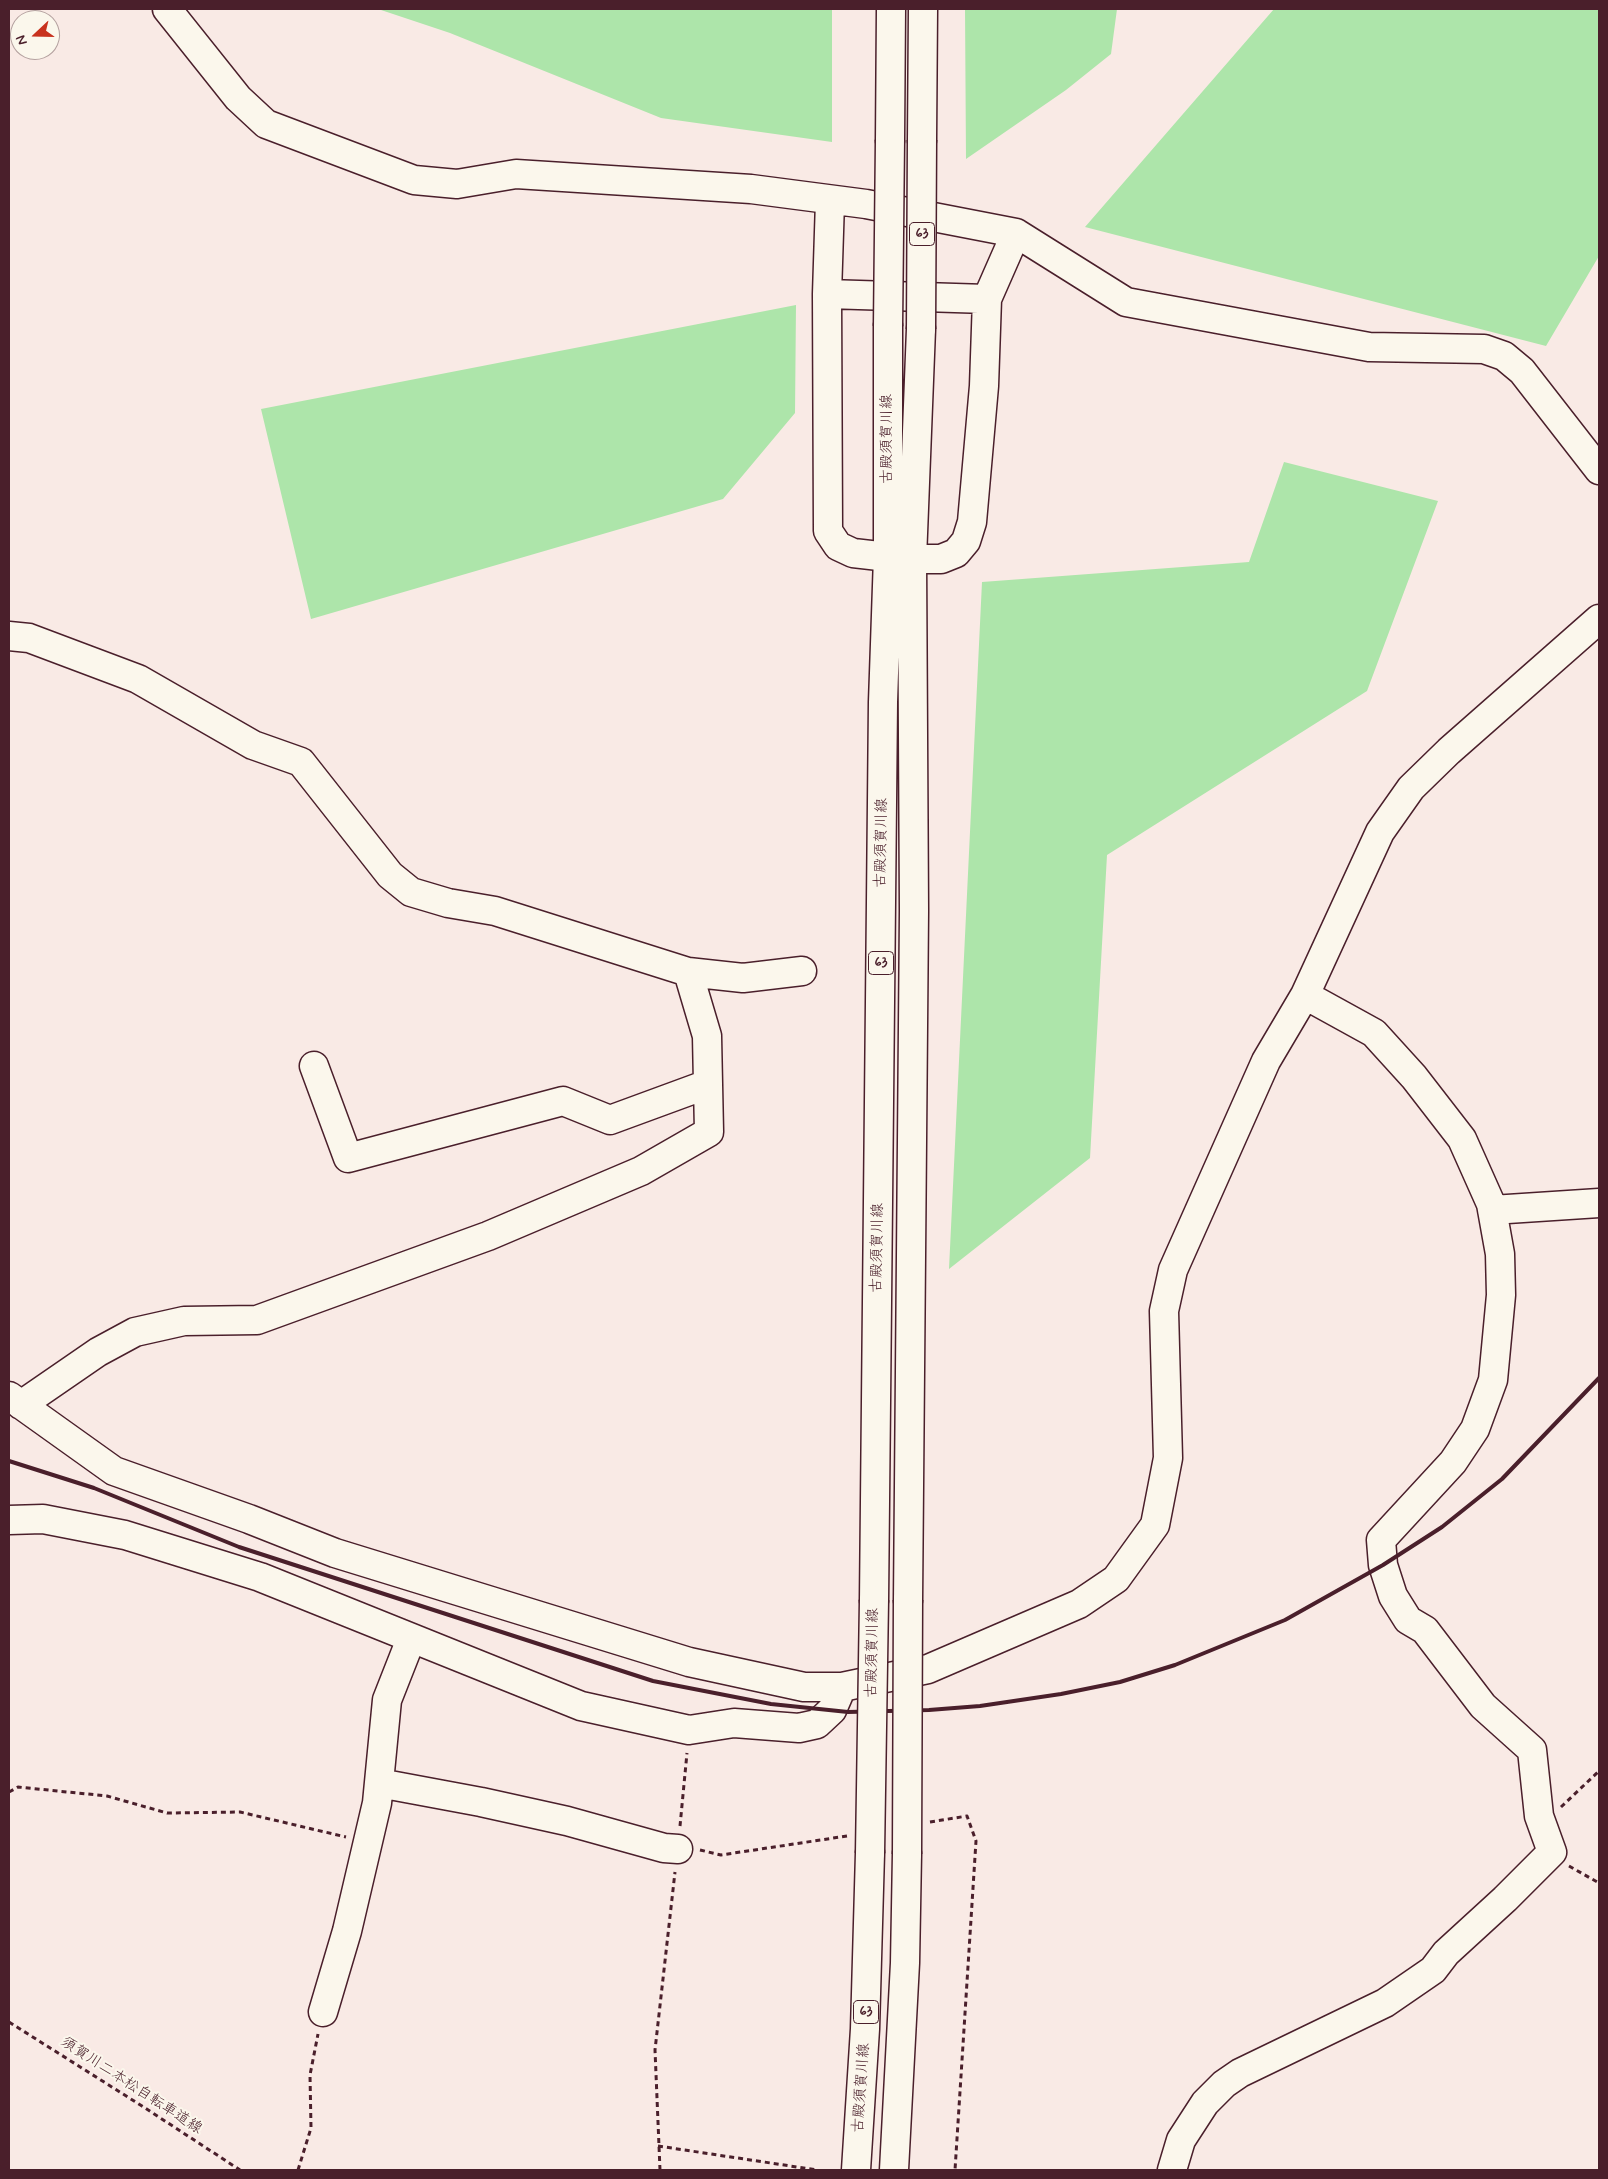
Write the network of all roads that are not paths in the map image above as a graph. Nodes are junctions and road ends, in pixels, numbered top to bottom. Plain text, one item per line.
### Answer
1 (167, 9) edge
2 (891, 9) edge
3 (923, 9) edge
4 (830, 201) junction
5 (1016, 233) junction
6 (827, 294) junction
7 (987, 299) junction
8 (888, 326) joint
9 (921, 328) joint
10 (1599, 470) edge
11 (900, 558) junction
12 (1599, 619) edge
13 (9, 636) edge
14 (802, 971) dead end
15 (688, 972) junction
16 (1305, 995) junction
17 (314, 1066) dead end
18 (708, 1084) junction
19 (1599, 1203) edge
20 (1492, 1210) junction
21 (15, 1400) edge
22 (9, 1520) edge
23 (411, 1638) junction
24 (842, 1687) junction
25 (378, 1784) junction
26 (678, 1849) road end
27 (323, 2012) road end
28 (856, 2170) edge
29 (894, 2170) edge
30 (1172, 2170) edge

1 - 4 street
2 - 8 street, 63 / 63, bridge
3 - 9 street, 63 / 63, bridge
4 - 5 street
4 - 6 street
5 - 7 street
5 - 10 street
6 - 7 street
6 - 11 street
7 - 11 street
8 - 11 street, 古殿須賀川線 / 63
9 - 11 street, 古殿須賀川線 / 63
11 - 28 street, 古殿須賀川線 / 63, bridge
11 - 29 street, 古殿須賀川線 / 63, bridge
12 - 16 street
13 - 15 street
14 - 15 street
15 - 18 street
16 - 20 street
16 - 24 street
17 - 18 street
18 - 21 street
19 - 20 street
20 - 30 street
21 - 24 street
22 - 23 street
23 - 24 street
23 - 25 street
25 - 26 street
25 - 27 street

